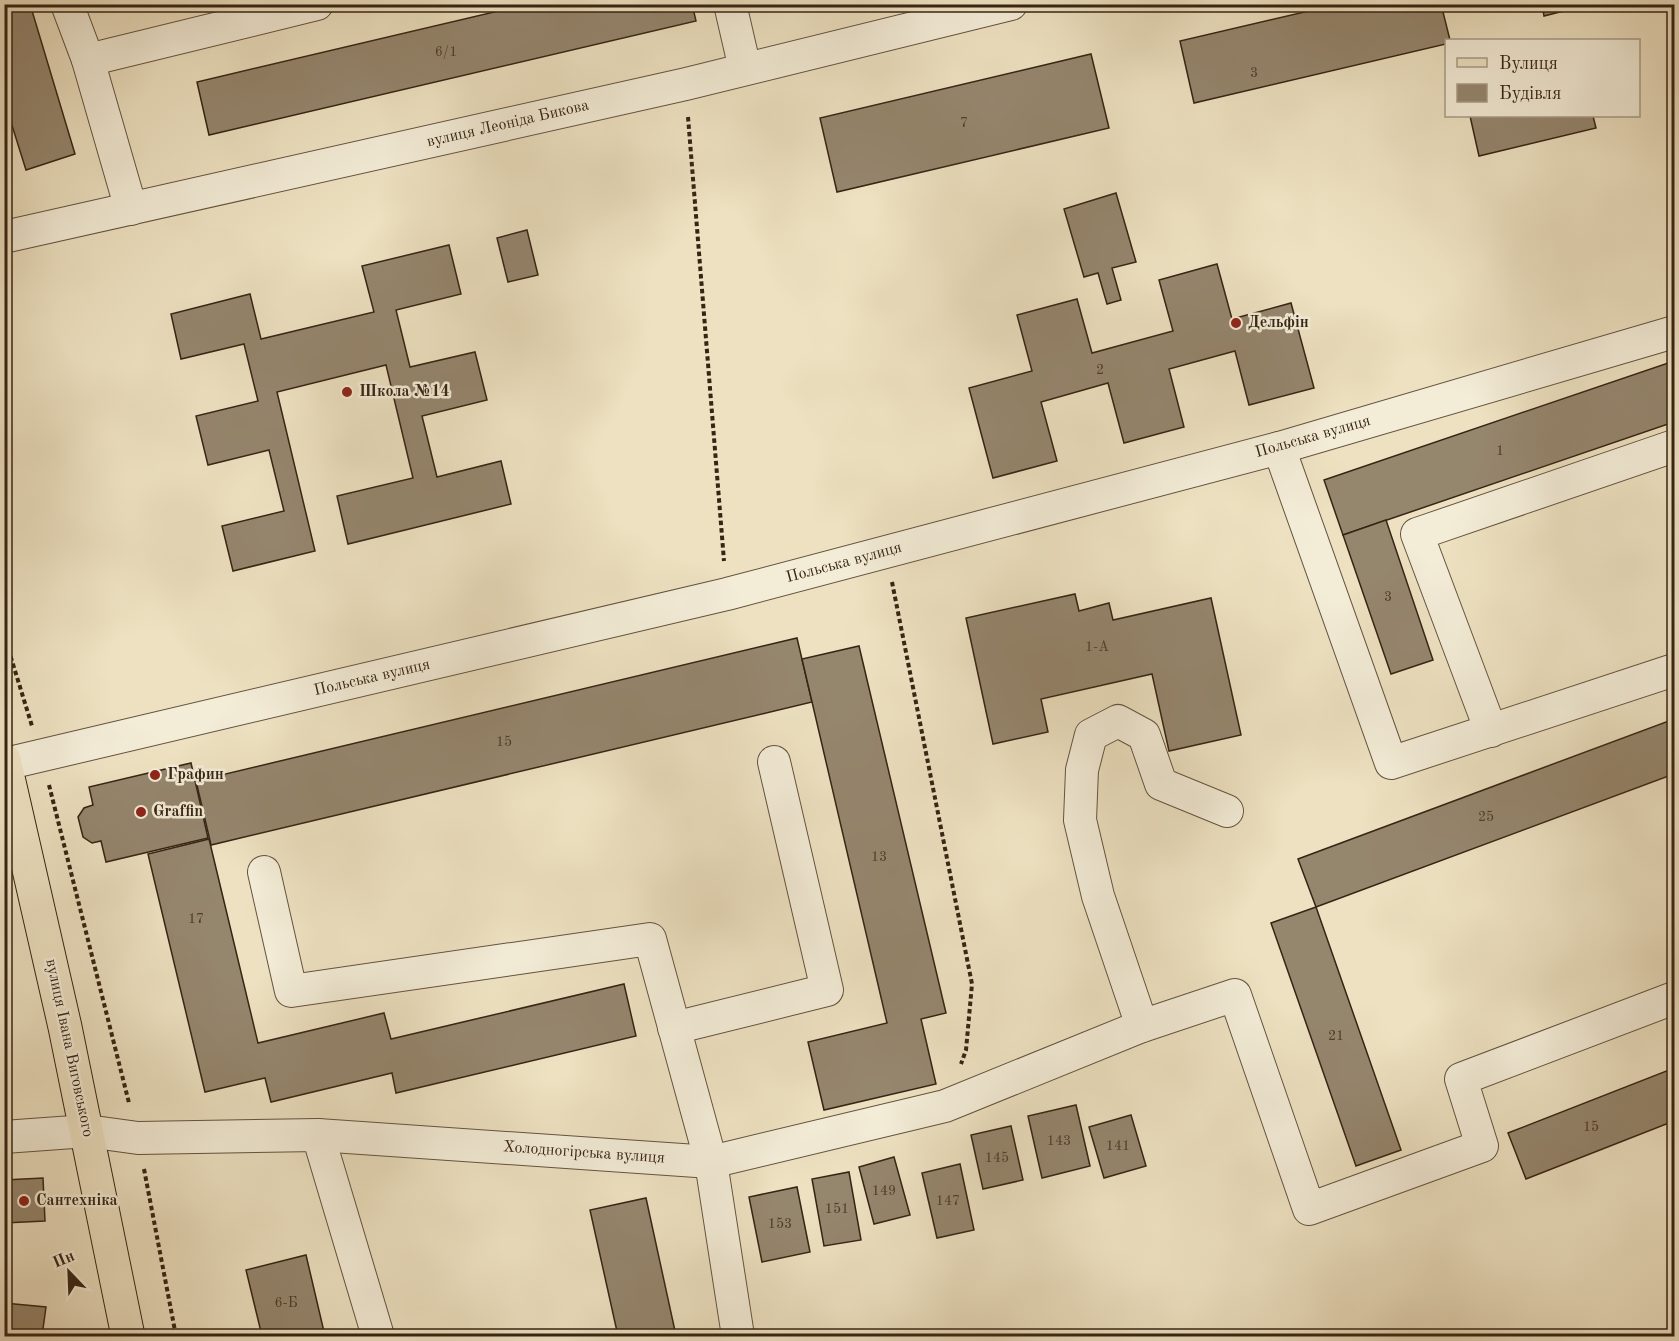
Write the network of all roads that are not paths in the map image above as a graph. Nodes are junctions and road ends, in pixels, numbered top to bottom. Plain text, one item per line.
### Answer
1 (67, 4) edge
2 (317, 4) edge
3 (730, 4) edge
4 (1011, 4) edge
5 (910, 16) edge
6 (88, 60) junction
7 (745, 69) junction
8 (131, 209) junction
9 (4, 237) edge
10 (1674, 332) edge
11 (1674, 446) edge
12 (1279, 448) junction
13 (1674, 670) edge
14 (1491, 731) junction
15 (5, 762) edge
16 (774, 762) dead end
17 (1227, 811) dead end
18 (264, 872) dead end
19 (1674, 998) edge
20 (1142, 1026) junction
21 (674, 1028) junction
22 (87, 1131) junction
23 (318, 1135) junction
24 (4, 1137) edge
25 (711, 1162) junction
26 (128, 1336) edge
27 (378, 1336) edge
28 (738, 1336) edge

1 - 6 street
2 - 6 street
3 - 7 street
4 - 5 street, вулиця Леоніда Бикова
5 - 7 street, вулиця Леоніда Бикова
6 - 8 street
7 - 8 street, вулиця Леоніда Бикова
8 - 9 street, вулиця Леоніда Бикова
10 - 12 street, Польська вулиця
11 - 14 street
12 - 14 street
12 - 15 street, Польська вулиця
13 - 14 street
15 - 22 main road, вулиця Івана Виговського
16 - 21 street
17 - 20 street
18 - 21 street
19 - 20 street, Холодногірська вулиця
20 - 25 street, Холодногірська вулиця
21 - 25 street
22 - 23 street, Холодногірська вулиця
22 - 24 street, Холодногірська вулиця
22 - 26 main road, вулиця Івана Виговського
23 - 25 street, Холодногірська вулиця
23 - 27 street
25 - 28 street

